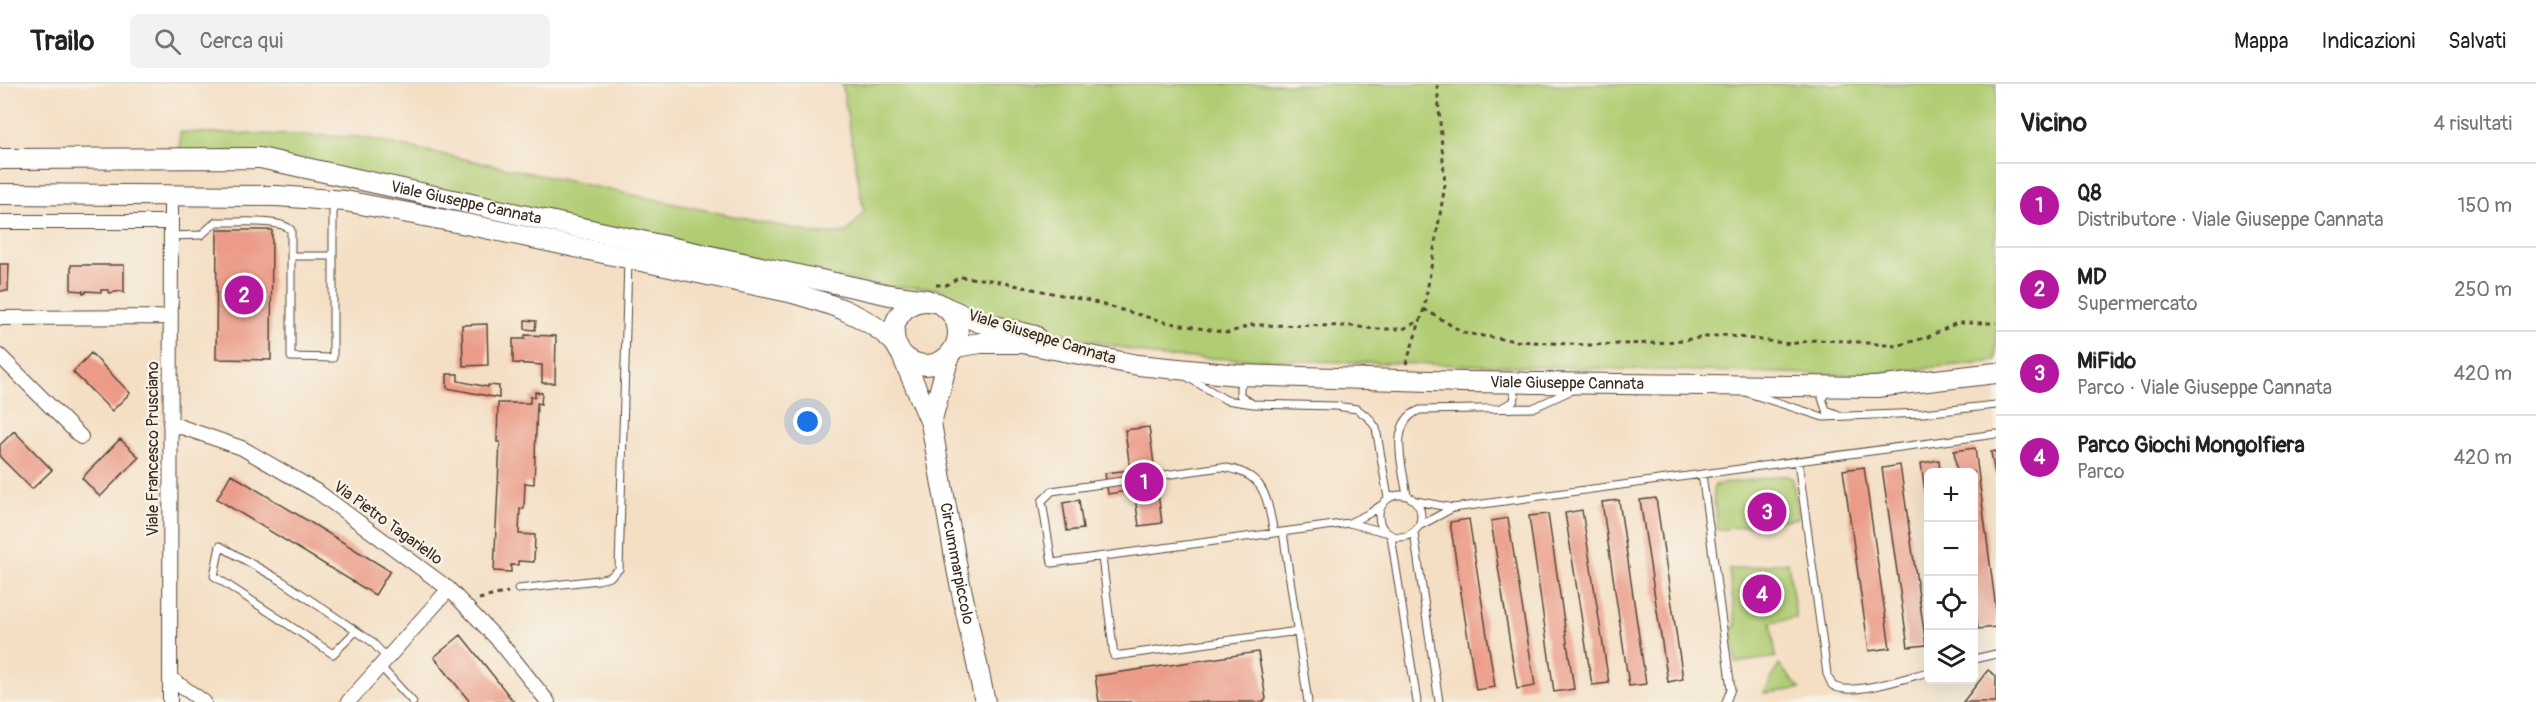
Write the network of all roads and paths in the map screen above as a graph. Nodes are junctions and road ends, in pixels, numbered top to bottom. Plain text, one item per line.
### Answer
1 (1437, 84) edge
2 (0, 159) edge
3 (0, 194) edge
4 (171, 195) junction
5 (333, 200) junction
6 (0, 222) edge
7 (171, 229) junction
8 (291, 256) junction
9 (333, 256) junction
10 (628, 259) junction
11 (930, 292) junction
12 (947, 308) junction
13 (1424, 309) junction
14 (170, 317) junction
15 (0, 318) edge
16 (1421, 320) junction
17 (1996, 323) edge
18 (898, 348) junction
19 (952, 352) junction
20 (0, 356) edge
21 (1138, 366) junction
22 (1174, 369) junction
23 (1996, 373) edge
24 (1250, 375) junction
25 (1401, 380) junction
26 (1500, 382) junction
27 (1588, 383) junction
28 (1728, 386) junction
29 (1835, 387) junction
30 (1253, 404) junction
31 (1996, 405) edge
32 (1497, 409) junction
33 (1854, 416) junction
34 (170, 423) junction
35 (931, 423) junction
36 (1996, 434) edge
37 (81, 436) dead end
38 (1798, 461) junction
39 (1702, 474) junction
40 (1407, 496) junction
41 (1388, 498) junction
42 (1416, 501) junction
43 (1382, 505) junction
44 (1454, 508) junction
45 (1349, 523) junction
46 (1419, 526) junction
47 (1283, 532) junction
48 (1274, 533) junction
49 (1414, 533) junction
50 (1388, 534) junction
51 (1102, 557) junction
52 (449, 589) junction
53 (518, 589) joint
54 (462, 603) junction
55 (356, 631) junction
56 (1298, 631) junction
57 (1996, 654) edge
58 (1978, 658) edge
59 (384, 662) junction
60 (1924, 673) edge
61 (170, 678) junction
62 (170, 702) edge
63 (204, 702) edge
64 (348, 702) edge
65 (413, 702) edge
66 (548, 702) edge
67 (985, 702) edge
68 (1308, 702) edge
69 (1417, 702) edge
70 (1438, 702) edge
71 (1726, 702) edge

1 - 13 path
2 - 11 street, Viale Giuseppe Cannata
3 - 4 street, Viale Giuseppe Cannata
4 - 5 street, Viale Giuseppe Cannata
4 - 7 street, Viale Francesco Prusciano
5 - 9 lane
5 - 10 street, Viale Giuseppe Cannata
6 - 7 street
7 - 8 lane
7 - 14 street, Viale Francesco Prusciano
8 - 9 lane
8 - 9 lane
10 - 18 street, Viale Giuseppe Cannata
10 - 53 lane
11 - 12 street
11 - 16 path
11 - 18 street
12 - 19 street
12 - 21 street, Viale Giuseppe Cannata
13 - 16 path
13 - 17 path
14 - 15 street
14 - 34 street, Viale Francesco Prusciano
16 - 25 path
18 - 19 street
18 - 35 street, Circummarpiccolo
19 - 21 street, Viale Giuseppe Cannata
19 - 35 street, Circummarpiccolo
20 - 37 street
21 - 22 street, Viale Giuseppe Cannata
22 - 24 street, Viale Giuseppe Cannata
22 - 30 lane
23 - 29 street, Viale Giuseppe Cannata
24 - 25 street, Viale Giuseppe Cannata
24 - 30 lane
25 - 26 street, Viale Giuseppe Cannata
26 - 27 street, Viale Giuseppe Cannata
26 - 32 lane
27 - 28 street, Viale Giuseppe Cannata
27 - 32 lane
28 - 29 street, Viale Giuseppe Cannata
28 - 33 lane
29 - 33 lane
30 - 41 lane
31 - 33 lane
32 - 40 lane
34 - 52 street, Via Pietro Tagariello
34 - 61 street, Viale Francesco Prusciano
35 - 67 street, Circummarpiccolo
36 - 38 lane
38 - 39 lane
38 - 60 lane
39 - 44 lane
39 - 71 lane
40 - 41 lane
40 - 42 lane
41 - 43 lane
42 - 44 lane
42 - 46 lane
43 - 45 lane
43 - 50 lane
44 - 46 lane
45 - 47 lane
45 - 50 lane
46 - 49 lane
47 - 48 lane
47 - 56 lane
48 - 51 lane
48 - 51 lane
49 - 50 lane
49 - 70 lane
50 - 69 lane
51 - 56 lane
52 - 54 street, Via Pietro Tagariello
52 - 59 street
53 - 54 path
54 - 66 street, Via Pietro Tagariello
55 - 55 lane
55 - 59 lane
56 - 68 lane
57 - 58 lane
59 - 64 street
59 - 65 lane
61 - 62 street, Viale Francesco Prusciano
61 - 63 street

